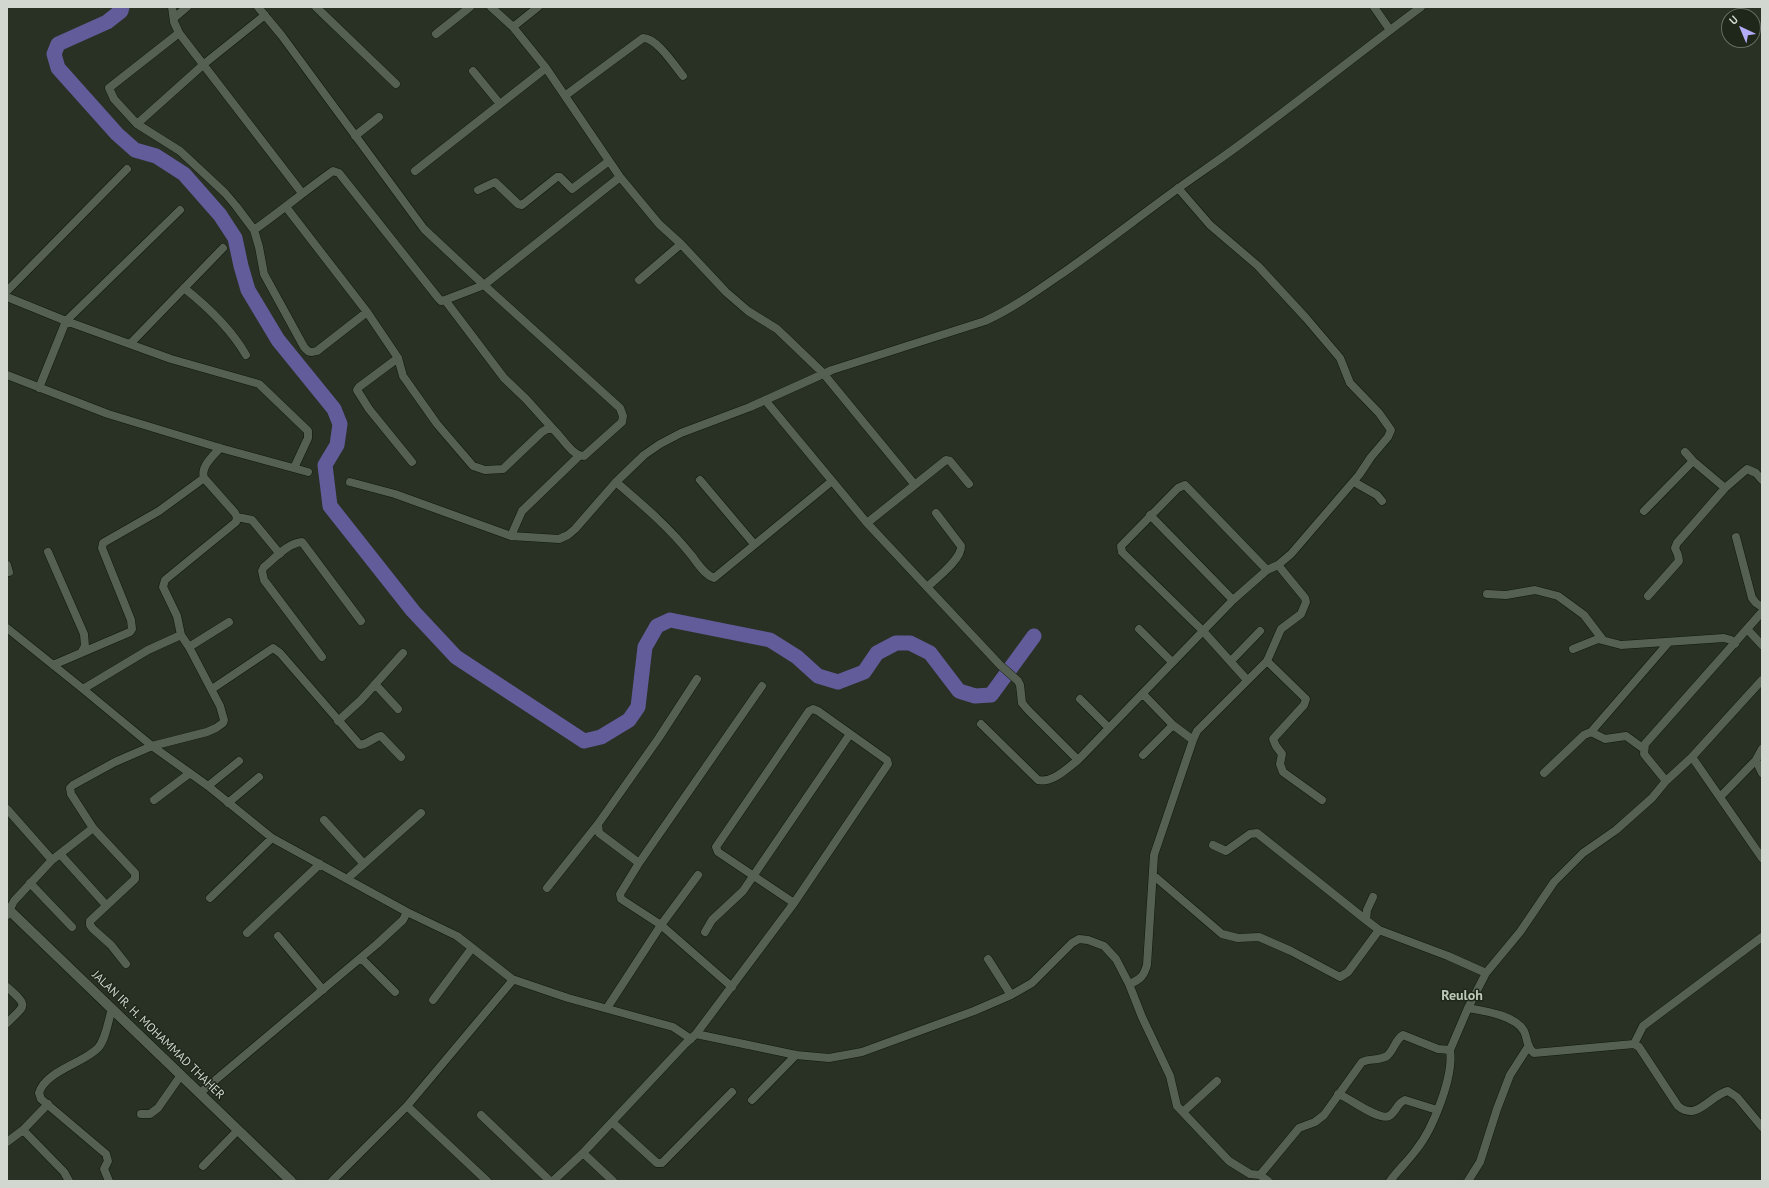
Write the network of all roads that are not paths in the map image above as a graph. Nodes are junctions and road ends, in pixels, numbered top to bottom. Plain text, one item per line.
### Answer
1 (172, 7) edge
2 (187, 7) edge
3 (258, 7) edge
4 (316, 7) edge
5 (470, 7) edge
6 (491, 7) edge
7 (538, 7) edge
8 (1374, 7) edge
9 (1421, 7) edge
10 (265, 15) junction
11 (174, 18) junction
12 (513, 27) junction
13 (1390, 30) junction
14 (179, 33) junction
15 (436, 34) dead end
16 (204, 64) junction
17 (546, 68) junction
18 (473, 71) dead end
19 (683, 76) dead end
20 (396, 84) dead end
21 (566, 95) junction
22 (500, 104) junction
23 (379, 118) dead end
24 (136, 124) junction
25 (355, 136) junction
26 (610, 161) junction
27 (127, 169) dead end
28 (416, 171) dead end
29 (620, 177) junction
30 (1178, 188) junction
31 (478, 190) dead end
32 (302, 193) junction
33 (286, 207) junction
34 (180, 210) dead end
35 (254, 230) junction
36 (681, 244) junction
37 (223, 248) dead end
38 (639, 280) dead end
39 (484, 285) junction
40 (184, 288) junction
41 (7, 291) edge
42 (7, 297) edge
43 (446, 300) junction
44 (368, 312) junction
45 (66, 321) junction
46 (130, 344) junction
47 (246, 355) dead end
48 (398, 358) junction
49 (823, 373) junction
50 (7, 375) edge
51 (39, 388) junction
52 (765, 400) junction
53 (553, 429) junction
54 (220, 448) junction
55 (1685, 452) dead end
56 (579, 456) junction
57 (1693, 461) junction
58 (412, 462) dead end
59 (294, 468) junction
60 (308, 472) dead end
61 (204, 478) junction
62 (1357, 478) junction
63 (700, 480) dead end
64 (832, 480) junction
65 (1762, 480) edge
66 (350, 482) dead end
67 (616, 482) junction
68 (969, 484) dead end
69 (915, 485) junction
70 (1725, 488) junction
71 (1382, 501) dead end
72 (1644, 511) dead end
73 (936, 512) dead end
74 (1150, 515) junction
75 (237, 517) junction
76 (867, 523) junction
77 (511, 536) junction
78 (1736, 537) dead end
79 (754, 544) junction
80 (48, 552) dead end
81 (280, 554) junction
82 (1278, 564) junction
83 (1267, 570) junction
84 (927, 587) junction
85 (1487, 594) dead end
86 (1648, 596) dead end
87 (1232, 600) junction
88 (1762, 607) edge
89 (1762, 612) edge
90 (361, 620) dead end
91 (229, 622) dead end
92 (7, 628) edge
93 (1139, 629) dead end
94 (1748, 630) junction
95 (1203, 631) junction
96 (1260, 631) dead end
97 (181, 635) junction
98 (1603, 640) junction
99 (1669, 642) junction
100 (1735, 644) junction
101 (1762, 645) edge
102 (190, 647) junction
103 (1573, 649) dead end
104 (81, 653) junction
105 (403, 653) dead end
106 (322, 657) dead end
107 (1231, 661) junction
108 (1267, 661) junction
109 (1172, 662) junction
110 (53, 665) junction
111 (696, 679) dead end
112 (1247, 680) junction
113 (1762, 680) edge
114 (375, 684) junction
115 (762, 686) dead end
116 (84, 689) junction
117 (212, 689) junction
118 (1143, 694) junction
119 (1080, 699) dead end
120 (398, 709) dead end
121 (338, 721) junction
122 (981, 724) dead end
123 (1174, 725) junction
124 (1109, 728) junction
125 (1591, 732) junction
126 (850, 734) junction
127 (1192, 740) junction
128 (152, 746) junction
129 (1644, 749) junction
130 (1762, 749) edge
131 (1143, 755) dead end
132 (401, 757) dead end
133 (1692, 757) junction
134 (1078, 760) junction
135 (1756, 760) junction
136 (239, 761) dead end
137 (190, 773) junction
138 (1544, 773) dead end
139 (1762, 773) edge
140 (259, 777) dead end
141 (1666, 781) junction
142 (208, 786) junction
143 (1721, 796) junction
144 (154, 800) dead end
145 (1322, 800) dead end
146 (228, 803) junction
147 (7, 808) edge
148 (421, 813) dead end
149 (324, 820) dead end
150 (598, 824) junction
151 (93, 828) junction
152 (272, 838) junction
153 (1213, 844) dead end
154 (60, 854) junction
155 (1762, 858) edge
156 (52, 860) junction
157 (639, 863) junction
158 (320, 864) junction
159 (364, 864) junction
160 (698, 875) dead end
161 (1153, 875) junction
162 (753, 876) junction
163 (347, 879) junction
164 (30, 882) junction
165 (547, 888) dead end
166 (1373, 897) dead end
167 (210, 898) dead end
168 (794, 903) junction
169 (106, 905) junction
170 (8, 912) edge
171 (407, 912) junction
172 (1366, 920) junction
173 (661, 925) junction
174 (72, 927) dead end
175 (1379, 930) junction
176 (705, 932) dead end
177 (247, 933) dead end
178 (278, 936) dead end
179 (1762, 937) edge
180 (472, 948) junction
181 (361, 958) junction
182 (988, 959) dead end
183 (126, 964) dead end
184 (1486, 973) junction
185 (512, 979) junction
186 (1129, 984) junction
187 (7, 987) edge
188 (732, 987) junction
189 (323, 990) junction
190 (396, 992) dead end
191 (1011, 995) junction
192 (433, 1000) dead end
193 (607, 1008) junction
194 (1468, 1008) junction
195 (112, 1010) junction
196 (7, 1023) edge
197 (693, 1037) junction
198 (1634, 1044) junction
199 (1528, 1048) junction
200 (1450, 1050) junction
201 (796, 1055) junction
202 (181, 1075) junction
203 (1217, 1082) dead end
204 (732, 1092) dead end
205 (200, 1093) junction
206 (1338, 1094) junction
207 (752, 1100) dead end
208 (48, 1104) junction
209 (407, 1106) junction
210 (1437, 1110) junction
211 (1183, 1112) junction
212 (141, 1114) dead end
213 (481, 1115) dead end
214 (612, 1122) junction
215 (1762, 1127) edge
216 (23, 1130) junction
217 (238, 1130) junction
218 (7, 1142) edge
219 (583, 1153) junction
220 (203, 1166) dead end
221 (1260, 1175) junction
222 (69, 1181) edge
223 (109, 1181) edge
224 (291, 1181) edge
225 (332, 1181) edge
226 (487, 1181) edge
227 (550, 1181) edge
228 (553, 1181) edge
229 (613, 1181) edge
230 (1268, 1181) edge
231 (1390, 1181) edge
232 (1468, 1181) edge

1 - 11 street
2 - 11 street
3 - 10 street
4 - 20 street
5 - 15 street
6 - 12 street
7 - 12 street
8 - 13 street
9 - 13 street
10 - 16 street
10 - 25 street
11 - 14 street
12 - 17 street
13 - 30 street
14 - 16 street
14 - 24 street
16 - 24 street
16 - 32 street
17 - 21 street
17 - 22 street
18 - 22 street
19 - 21 street
21 - 26 street
22 - 28 street
23 - 25 street
24 - 35 street
25 - 39 street
26 - 29 street
26 - 31 street
27 - 41 street
29 - 36 street
29 - 39 street
30 - 49 street
30 - 62 street
32 - 33 street
32 - 43 street
33 - 35 street
33 - 44 street
34 - 45 street
35 - 44 street
36 - 38 street
36 - 49 street
37 - 40 street
39 - 43 street
39 - 56 street
40 - 46 street
40 - 47 street
42 - 45 street
43 - 53 street
44 - 48 street
45 - 46 street
45 - 51 street
46 - 59 street
48 - 53 street
48 - 58 street
49 - 52 street
49 - 69 street
50 - 51 street
51 - 54 street
52 - 64 street
52 - 67 street
53 - 56 street
54 - 59 street
54 - 61 street
55 - 57 street
56 - 77 street
57 - 70 street
57 - 72 street
59 - 60 street
61 - 75 street
61 - 104 street
62 - 71 street
62 - 82 street
63 - 79 street
64 - 76 street
64 - 79 street
65 - 70 street
66 - 77 street
67 - 77 street
67 - 79 street
68 - 69 street
69 - 76 street
70 - 86 street
73 - 84 street
74 - 83 street
74 - 87 street
74 - 95 street
75 - 81 street
75 - 97 street
76 - 84 street
78 - 88 street
80 - 104 street
81 - 90 street
81 - 106 street
82 - 83 street
82 - 108 street
83 - 87 street
84 - 134 street
85 - 98 street
87 - 95 street
89 - 94 street
91 - 102 street
92 - 110 street
93 - 109 street
94 - 100 street
94 - 101 street
95 - 107 street
95 - 109 street
96 - 107 street
97 - 102 street
97 - 116 street
98 - 99 street
98 - 103 street
99 - 100 street
99 - 125 street
100 - 129 street
102 - 117 street
104 - 110 street
105 - 114 street
107 - 112 street
108 - 112 street
108 - 145 street
109 - 118 street
110 - 116 street
111 - 150 street
112 - 127 street
113 - 133 street
114 - 120 street
114 - 121 street
115 - 157 street
116 - 128 street
117 - 121 street
117 - 128 street
118 - 123 street
118 - 124 street
119 - 124 street
121 - 132 street
122 - 134 street
123 - 127 street
123 - 131 street
124 - 134 street
125 - 129 street
125 - 138 street
126 - 162 street
126 - 162 street
126 - 168 street
127 - 161 street
128 - 137 street
128 - 151 street
129 - 141 street
130 - 135 street
133 - 141 street
133 - 143 street
135 - 139 street
135 - 143 street
136 - 142 street
137 - 142 street
137 - 144 street
140 - 146 street
141 - 184 street
142 - 146 street
143 - 155 street
146 - 152 street
147 - 156 street
148 - 159 street
149 - 159 street
150 - 157 street
150 - 165 street
151 - 154 street
151 - 169 street
152 - 158 street
152 - 167 street
153 - 172 street
154 - 156 street
154 - 169 street
156 - 164 street
157 - 173 street
158 - 163 street
158 - 177 street
159 - 163 street
160 - 173 street
161 - 175 street
161 - 186 street
162 - 168 street
162 - 176 street
163 - 171 street
164 - 170 street
164 - 174 street
166 - 172 street
168 - 188 street
169 - 183 street
170 - 195 main road, JALAN IR. H. MOHAMMAD THAHER
171 - 180 street
171 - 181 street
172 - 175 street
173 - 188 street
173 - 193 street
175 - 184 street
178 - 189 street
179 - 198 street
180 - 185 street
180 - 192 street
181 - 189 street
181 - 190 street
182 - 191 street
184 - 194 street
185 - 193 street
185 - 209 street
186 - 191 street
186 - 211 street
187 - 196 street
188 - 197 street
189 - 205 street
191 - 201 street
193 - 197 street
194 - 199 street
194 - 200 street
195 - 202 main road, JALAN IR. H. MOHAMMAD THAHER
195 - 208 street
197 - 201 street
197 - 214 street
198 - 199 street
198 - 215 street
199 - 232 street
200 - 206 street
200 - 210 street
201 - 207 street
202 - 205 main road, JALAN IR. H. MOHAMMAD THAHER
202 - 212 street
203 - 211 street
204 - 214 street
205 - 217 main road, JALAN IR. H. MOHAMMAD THAHER
206 - 210 street
206 - 221 street
208 - 216 street
208 - 223 street
209 - 225 street
209 - 226 street
210 - 231 street
211 - 221 street
213 - 227 street
214 - 219 street
216 - 218 street
216 - 222 street
217 - 220 street
217 - 224 main road, JALAN IR. H. MOHAMMAD THAHER
219 - 228 street
219 - 229 street
221 - 230 street

